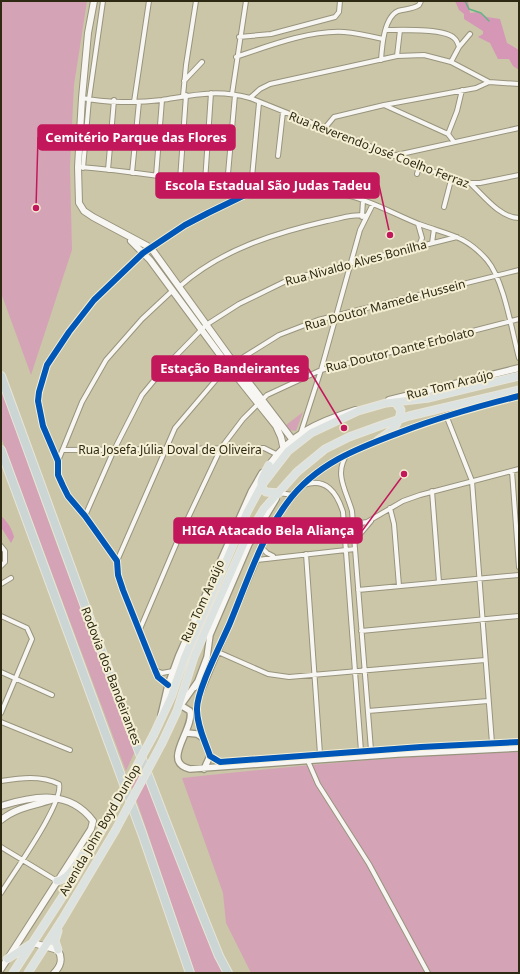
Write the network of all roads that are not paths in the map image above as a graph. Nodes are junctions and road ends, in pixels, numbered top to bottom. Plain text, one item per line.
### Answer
1 (94, 1) edge
2 (103, 1) edge
3 (149, 1) edge
4 (196, 1) edge
5 (246, 1) edge
6 (340, 1) edge
7 (421, 1) edge
8 (386, 30) junction
9 (400, 30) junction
10 (470, 34) dead end
11 (239, 37) junction
12 (383, 39) junction
13 (459, 46) junction
14 (397, 56) junction
15 (236, 57) junction
16 (381, 60) junction
17 (202, 62) dead end
18 (451, 62) junction
19 (184, 82) junction
20 (489, 82) junction
21 (519, 84) edge
22 (462, 90) junction
23 (211, 93) junction
24 (184, 95) junction
25 (234, 95) junction
26 (250, 98) junction
27 (86, 99) junction
28 (114, 100) junction
29 (162, 100) junction
30 (136, 102) junction
31 (259, 102) junction
32 (384, 105) junction
33 (283, 112) junction
34 (519, 128) edge
35 (324, 129) junction
36 (448, 134) junction
37 (454, 142) junction
38 (278, 156) dead end
39 (391, 156) junction
40 (419, 167) junction
41 (80, 168) junction
42 (108, 170) junction
43 (132, 173) junction
44 (417, 174) dead end
45 (519, 175) edge
46 (156, 176) junction
47 (180, 180) junction
48 (451, 180) junction
49 (204, 182) junction
50 (470, 183) junction
51 (227, 185) junction
52 (251, 188) junction
53 (273, 188) junction
54 (245, 195) junction
55 (232, 200) junction
56 (363, 200) junction
57 (373, 204) junction
58 (444, 207) dead end
59 (364, 216) junction
60 (519, 218) edge
61 (418, 224) junction
62 (434, 229) junction
63 (126, 236) junction
64 (458, 237) junction
65 (432, 243) junction
66 (419, 246) junction
67 (151, 248) junction
68 (144, 253) junction
69 (351, 264) junction
70 (519, 270) edge
71 (497, 275) junction
72 (179, 287) junction
73 (172, 291) junction
74 (334, 318) junction
75 (519, 319) edge
76 (510, 322) junction
77 (206, 325) junction
78 (201, 330) junction
79 (519, 358) edge
80 (234, 363) junction
81 (229, 367) junction
82 (519, 368) edge
83 (321, 370) junction
84 (1, 376) edge
85 (519, 376) edge
86 (519, 390) edge
87 (519, 396) edge
88 (263, 398) junction
89 (395, 402) junction
90 (384, 403) junction
91 (258, 404) junction
92 (350, 413) junction
93 (446, 415) junction
94 (398, 420) junction
95 (301, 432) junction
96 (292, 439) junction
97 (378, 440) junction
98 (283, 446) junction
99 (221, 448) junction
100 (165, 449) junction
101 (1, 450) edge
102 (63, 450) junction
103 (114, 450) junction
104 (349, 452) junction
105 (276, 454) junction
106 (58, 462) junction
107 (269, 464) junction
108 (519, 469) edge
109 (512, 471) junction
110 (472, 481) junction
111 (261, 486) junction
112 (302, 486) junction
113 (432, 492) junction
114 (278, 493) junction
115 (293, 495) junction
116 (390, 508) junction
117 (85, 516) junction
118 (373, 519) junction
119 (353, 524) junction
120 (344, 528) junction
121 (354, 541) junction
122 (1, 546) edge
123 (262, 548) junction
124 (355, 549) junction
125 (345, 550) junction
126 (306, 554) junction
127 (277, 557) junction
128 (257, 560) junction
129 (117, 561) junction
130 (1, 566) edge
131 (519, 567) edge
132 (519, 575) edge
133 (11, 578) dead end
134 (480, 579) junction
135 (439, 582) junction
136 (1, 584) edge
137 (399, 586) junction
138 (358, 590) junction
139 (1, 616) edge
140 (519, 616) edge
141 (483, 619) junction
142 (140, 629) junction
143 (361, 630) junction
144 (218, 652) junction
145 (485, 660) junction
146 (155, 670) junction
147 (365, 670) junction
148 (173, 671) junction
149 (355, 671) junction
150 (1, 672) edge
151 (207, 675) junction
152 (314, 675) junction
153 (16, 678) junction
154 (168, 685) junction
155 (195, 688) junction
156 (52, 695) dead end
157 (488, 701) junction
158 (180, 708) junction
159 (368, 711) junction
160 (1, 713) edge
161 (160, 721) junction
162 (1, 722) edge
163 (186, 733) junction
164 (203, 738) junction
165 (519, 742) edge
166 (492, 743) junction
167 (459, 745) junction
168 (519, 748) edge
169 (70, 750) dead end
170 (371, 750) junction
171 (478, 750) junction
172 (361, 751) junction
173 (320, 754) junction
174 (210, 756) junction
175 (308, 762) junction
176 (204, 769) junction
177 (1, 781) edge
178 (57, 799) junction
179 (1, 807) edge
180 (8, 815) junction
181 (1, 820) edge
182 (93, 846) junction
183 (1, 847) edge
184 (21, 860) junction
185 (57, 881) junction
186 (1, 893) edge
187 (62, 920) junction
188 (33, 943) junction
189 (44, 945) junction
190 (58, 950) junction
191 (4, 957) edge
192 (1, 969) edge
193 (13, 973) edge
194 (28, 973) edge
195 (54, 973) edge
196 (190, 973) edge
197 (228, 973) edge
198 (428, 973) edge

1 - 27 main road
2 - 27 street
3 - 30 street
4 - 19 street
5 - 11 street
6 - 11 street
7 - 8 street
8 - 9 street
8 - 12 street
9 - 13 street
9 - 14 street
10 - 13 street
11 - 15 street
12 - 15 street
12 - 16 street
13 - 18 street
14 - 16 street
14 - 18 street
15 - 25 street
16 - 26 street
17 - 19 street
18 - 20 street
19 - 24 street
20 - 21 street
20 - 22 street
22 - 32 street
22 - 36 street
23 - 24 street, Rua Reverendo José Coelho Ferraz
23 - 25 street, Rua Reverendo José Coelho Ferraz
23 - 49 street
24 - 29 street, Rua Reverendo José Coelho Ferraz
24 - 47 street
25 - 26 street, Rua Reverendo José Coelho Ferraz
25 - 51 street
26 - 31 street, Rua Reverendo José Coelho Ferraz
27 - 28 street, Rua Reverendo José Coelho Ferraz
27 - 41 main road
28 - 30 street, Rua Reverendo José Coelho Ferraz
28 - 42 street
29 - 30 street, Rua Reverendo José Coelho Ferraz
29 - 46 street
30 - 43 street
31 - 33 street, Rua Reverendo José Coelho Ferraz
31 - 52 street
32 - 35 street
32 - 36 street
33 - 35 street, Rua Reverendo José Coelho Ferraz
33 - 38 street
34 - 37 street
35 - 39 street, Rua Reverendo José Coelho Ferraz
36 - 37 street
37 - 39 street
39 - 40 street, Rua Reverendo José Coelho Ferraz
40 - 44 street
40 - 48 street, Rua Reverendo José Coelho Ferraz
41 - 42 street
41 - 63 main road
42 - 43 street
43 - 46 street
45 - 50 street
46 - 47 street
47 - 49 street
48 - 50 street, Rua Reverendo José Coelho Ferraz
48 - 58 street
49 - 51 street
50 - 60 street, Rua Reverendo José Coelho Ferraz
51 - 52 street
51 - 55 street
52 - 53 street
52 - 54 street
53 - 54 street
53 - 56 street
54 - 55 street
55 - 67 street
56 - 57 street
56 - 59 street
57 - 59 street
57 - 61 street
59 - 69 street
59 - 72 street
61 - 62 street
61 - 66 street
62 - 64 street
62 - 65 street
63 - 67 main road
63 - 68 main road
64 - 65 street, Rua Nivaldo Alves Bonilha
64 - 71 street
65 - 66 street, Rua Nivaldo Alves Bonilha
66 - 69 street, Rua Nivaldo Alves Bonilha
67 - 68 street
67 - 72 main road
68 - 73 main road
68 - 106 street
69 - 74 street
69 - 77 street, Rua Nivaldo Alves Bonilha
70 - 71 street, Rua Doutor Mamede Hussein
71 - 74 street, Rua Doutor Mamede Hussein
71 - 76 street
72 - 77 main road
73 - 78 main road
73 - 102 street
74 - 80 street, Rua Doutor Mamede Hussein
74 - 83 street
75 - 76 street, Rua Doutor Dante Erbolato
76 - 79 street
76 - 83 street, Rua Doutor Dante Erbolato
77 - 78 street, Rua Nivaldo Alves Bonilha
77 - 80 main road
78 - 81 main road
78 - 103 street, Rua Nivaldo Alves Bonilha
80 - 88 main road
81 - 91 main road
81 - 100 street
82 - 90 main road, Rua Tom Araújo
83 - 88 street, Rua Doutor Dante Erbolato
83 - 95 street
84 - 197 highway, Rodovia dos Bandeirantes
85 - 89 main road, Avenida John Boyd Dunlop
86 - 94 main road, Avenida John Boyd Dunlop
87 - 93 street
88 - 91 street, Rua Doutor Dante Erbolato
88 - 96 main road
89 - 90 main road, Avenida John Boyd Dunlop
89 - 94 main road
90 - 92 main road, Avenida John Boyd Dunlop
91 - 98 main road
91 - 99 street, Rua Doutor Dante Erbolato
92 - 95 main road
92 - 111 main road, Avenida John Boyd Dunlop
93 - 97 street
93 - 110 street
94 - 97 main road
94 - 114 main road, Avenida John Boyd Dunlop
95 - 96 main road
96 - 98 main road
97 - 104 street
98 - 105 main road
99 - 100 street, Rua Josefa Júlia Doval de Oliveira
99 - 105 street, Rua Josefa Júlia Doval de Oliveira
99 - 142 street, Rua Doutor Dante Erbolato
100 - 103 street, Rua Josefa Júlia Doval de Oliveira
100 - 129 street
101 - 196 highway, Rodovia dos Bandeirantes
102 - 103 street, Rua Josefa Júlia Doval de Oliveira
102 - 106 street
103 - 117 street, Rua Nivaldo Alves Bonilha
104 - 112 street
104 - 119 street
105 - 107 main road
106 - 117 street
107 - 111 main road
107 - 148 street, Rua Tom Araújo
108 - 109 street
109 - 110 street
109 - 131 street
110 - 113 street
110 - 134 street
111 - 114 main road
111 - 161 main road, Avenida John Boyd Dunlop
112 - 115 street
112 - 120 street
113 - 116 street
113 - 135 street
114 - 115 street
114 - 155 street
114 - 158 main road, Avenida John Boyd Dunlop
115 - 123 street
116 - 118 street
116 - 137 street
117 - 129 street
118 - 119 street
118 - 121 street
119 - 120 street
119 - 121 street
120 - 125 street
121 - 124 street
122 - 130 street
123 - 127 street
123 - 128 street
124 - 125 street
124 - 138 street
125 - 126 street
125 - 149 street
126 - 127 street
126 - 152 street
127 - 128 street
128 - 144 street
129 - 142 street
132 - 134 street
133 - 136 street
134 - 135 street
134 - 141 street
135 - 137 street
137 - 138 street
138 - 143 street
139 - 153 street
140 - 141 street
141 - 143 street
141 - 145 street
142 - 146 street
143 - 147 street
144 - 151 street
144 - 152 street
145 - 147 street
145 - 157 street
146 - 148 street
146 - 154 street
147 - 149 street
147 - 159 street
148 - 154 street, Rua Tom Araújo
149 - 152 street
149 - 172 street
150 - 153 street
151 - 155 street
151 - 164 street
152 - 173 street
153 - 156 street
153 - 160 street
154 - 161 street, Rua Tom Araújo
155 - 158 street
157 - 159 street
157 - 166 street
158 - 163 street
158 - 187 main road, Avenida John Boyd Dunlop, bridge
159 - 170 street
161 - 182 main road, Avenida John Boyd Dunlop, bridge
162 - 169 street
163 - 164 street
163 - 176 street
164 - 174 street
165 - 166 street
166 - 167 street
167 - 170 street
167 - 171 street
168 - 171 street
170 - 172 street
171 - 175 street
172 - 173 street
173 - 174 street
174 - 176 street
175 - 176 street
175 - 198 street
177 - 178 street
178 - 179 main road
178 - 180 main road
178 - 184 street
178 - 185 main road
179 - 180 main road
180 - 181 main road
182 - 185 main road
182 - 188 main road, Avenida John Boyd Dunlop
183 - 184 street
184 - 185 street
184 - 186 street
185 - 191 main road
187 - 189 main road, Avenida John Boyd Dunlop
187 - 190 main road
188 - 189 main road
188 - 191 main road
188 - 193 main road, Avenida John Boyd Dunlop
189 - 190 main road
189 - 194 main road, Avenida John Boyd Dunlop
190 - 195 main road
191 - 192 main road

